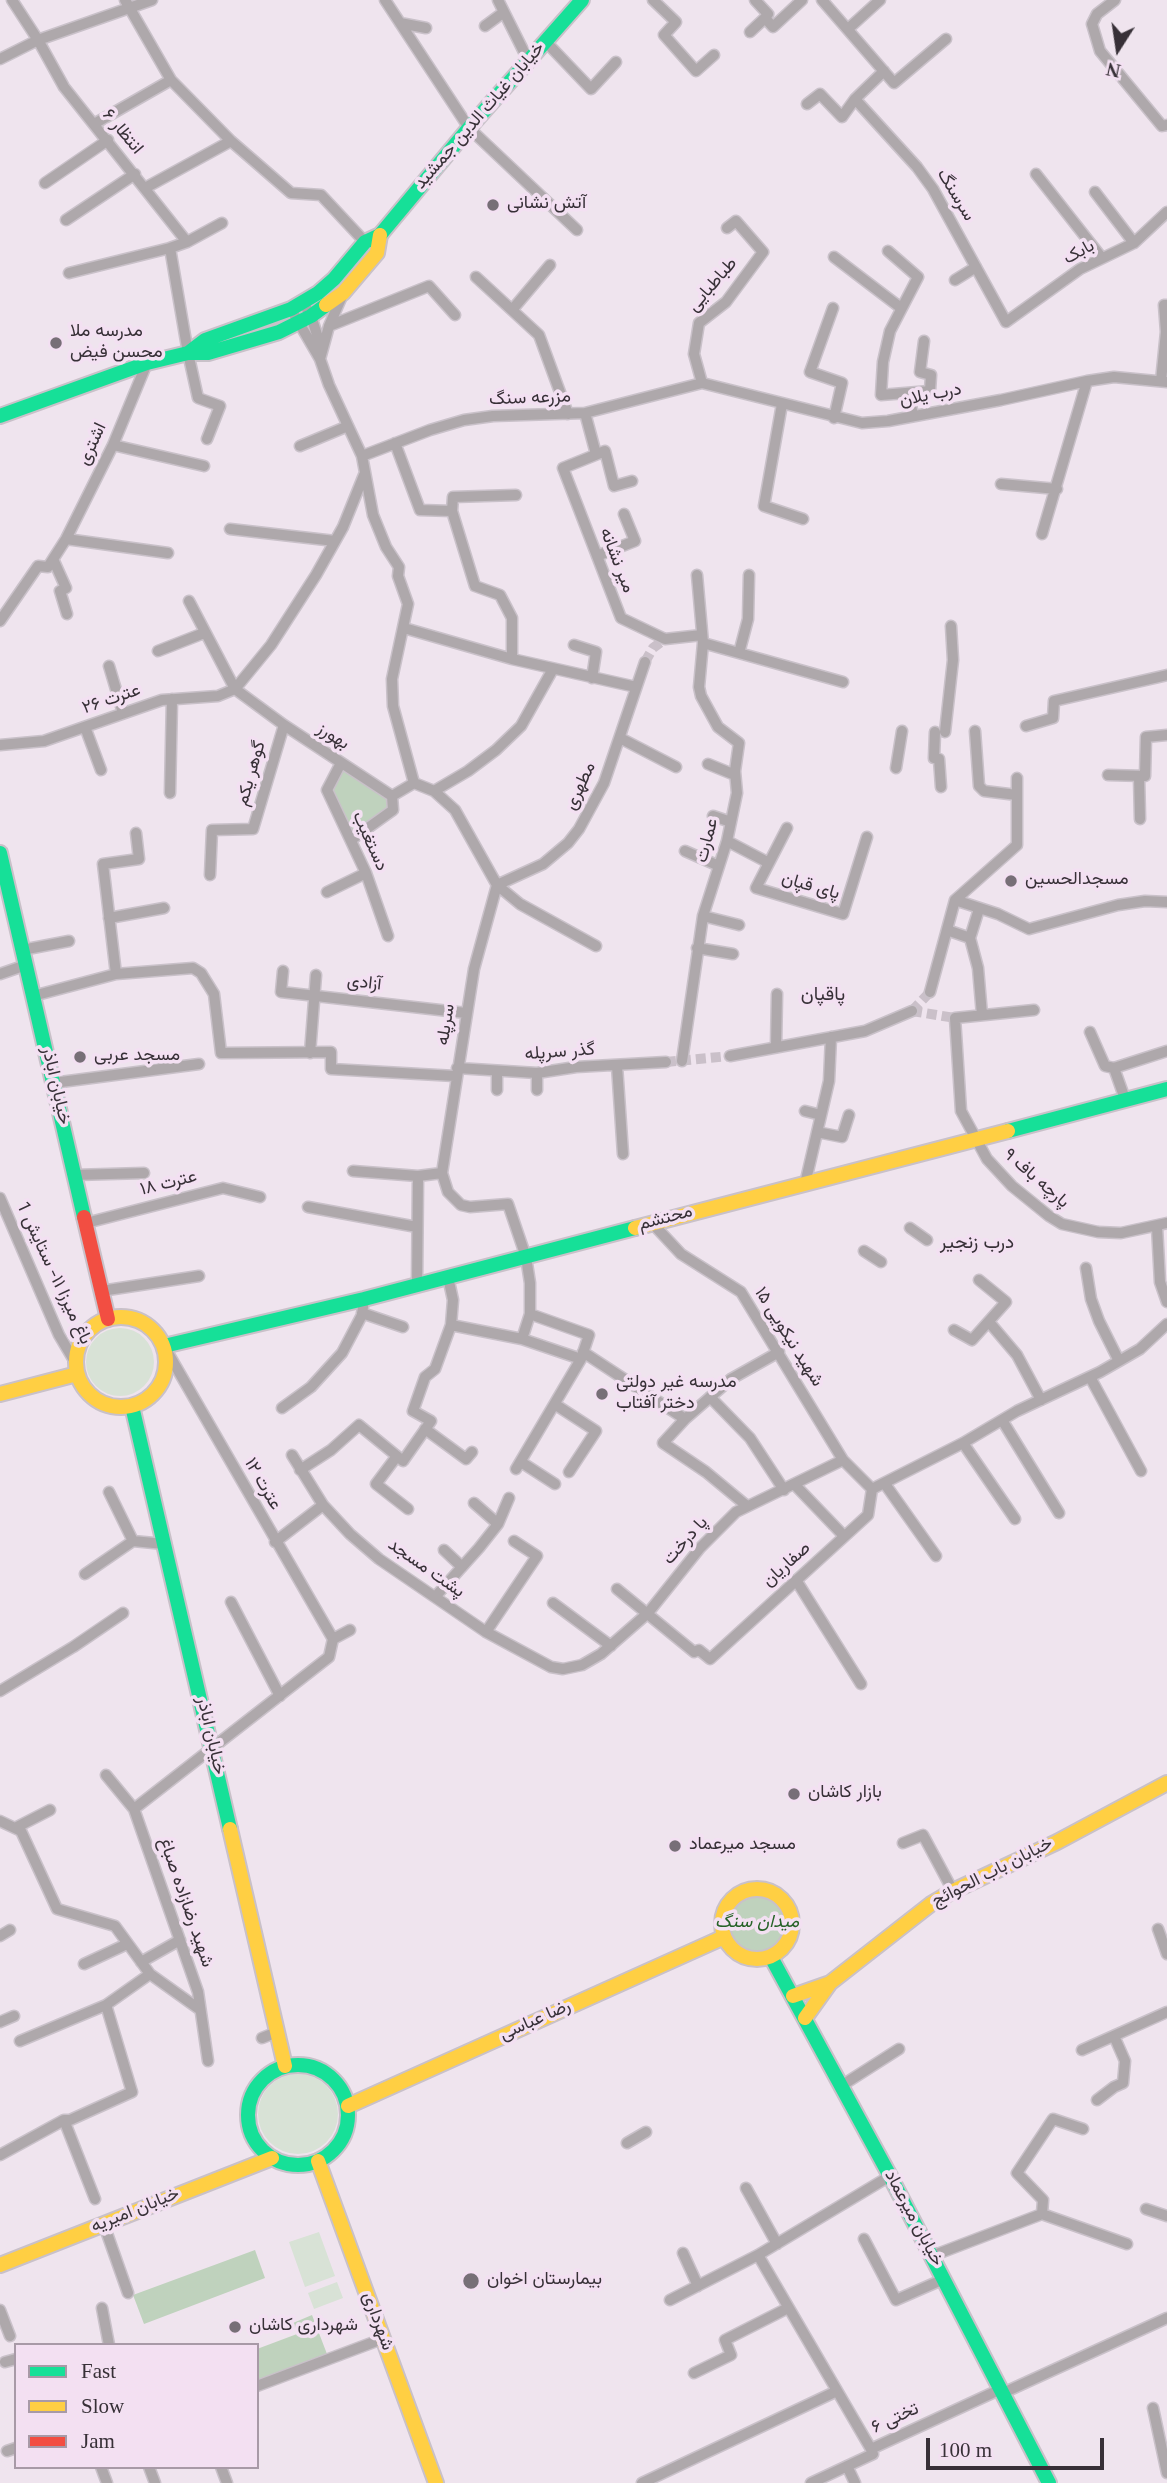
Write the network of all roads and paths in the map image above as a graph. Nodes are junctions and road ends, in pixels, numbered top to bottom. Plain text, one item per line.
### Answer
1 (12, 0) edge
2 (152, 0) edge
3 (385, 0) edge
4 (498, 0) edge
5 (582, 0) edge
6 (653, 0) edge
7 (755, 0) edge
8 (802, 0) edge
9 (822, 0) edge
10 (880, 0) edge
11 (1115, 0) edge
12 (128, 5) edge
13 (504, 12) junction
14 (765, 18) junction
15 (400, 23) junction
16 (485, 26) dead end
17 (849, 28) junction
18 (426, 29) dead end
19 (750, 32) dead end
20 (946, 39) dead end
21 (38, 40) junction
22 (546, 42) junction
23 (715, 55) dead end
24 (0, 59) edge
25 (530, 62) junction
26 (616, 62) dead end
27 (884, 71) junction
28 (171, 80) junction
29 (855, 99) junction
30 (807, 104) dead end
31 (94, 124) junction
32 (1167, 125) edge
33 (469, 128) junction
34 (108, 140) junction
35 (231, 141) junction
36 (135, 174) junction
37 (1036, 174) dead end
38 (45, 183) dead end
39 (145, 188) junction
40 (1094, 192) dead end
41 (1167, 212) edge
42 (66, 220) dead end
43 (222, 223) dead end
44 (727, 228) dead end
45 (577, 230) dead end
46 (380, 235) junction
47 (187, 242) junction
48 (365, 243) junction
49 (1135, 243) junction
50 (170, 248) junction
51 (888, 251) dead end
52 (834, 257) dead end
53 (1102, 258) junction
54 (550, 265) dead end
55 (976, 267) junction
56 (69, 273) dead end
57 (476, 277) dead end
58 (955, 280) dead end
59 (343, 293) junction
60 (297, 305) junction
61 (1167, 305) edge
62 (833, 308) dead end
63 (901, 308) junction
64 (512, 310) junction
65 (455, 314) dead end
66 (305, 319) junction
67 (1006, 322) joint
68 (329, 326) junction
69 (924, 341) dead end
70 (188, 353) junction
71 (320, 359) junction
72 (147, 363) junction
73 (1087, 380) junction
74 (1164, 381) edge
75 (702, 383) junction
76 (909, 393) junction
77 (782, 404) junction
78 (568, 414) junction
79 (585, 414) junction
80 (0, 416) edge
81 (913, 416) junction
82 (834, 418) junction
83 (348, 426) junction
84 (207, 439) dead end
85 (395, 443) junction
86 (113, 445) junction
87 (300, 446) dead end
88 (600, 453) junction
89 (362, 456) junction
90 (204, 466) dead end
91 (364, 474) junction
92 (632, 481) dead end
93 (1001, 484) dead end
94 (1057, 489) junction
95 (516, 495) dead end
96 (453, 512) junction
97 (624, 514) dead end
98 (803, 519) dead end
99 (230, 529) dead end
100 (1042, 534) dead end
101 (66, 539) junction
102 (335, 541) junction
103 (168, 553) dead end
104 (597, 556) junction
105 (53, 559) junction
106 (697, 575) dead end
107 (750, 575) dead end
108 (189, 601) dead end
109 (67, 614) dead end
110 (0, 621) edge
111 (951, 626) dead end
112 (404, 628) junction
113 (204, 633) junction
114 (702, 639) junction
115 (574, 646) dead end
116 (158, 651) dead end
117 (739, 653) junction
118 (512, 659) junction
119 (645, 662) tunnel mouth
120 (109, 667) dead end
121 (554, 669) junction
122 (1167, 675) edge
123 (592, 678) junction
124 (843, 682) dead end
125 (636, 687) junction
126 (235, 689) junction
127 (172, 699) junction
128 (123, 713) junction
129 (284, 725) junction
130 (1026, 726) dead end
131 (85, 727) junction
132 (902, 731) dead end
133 (975, 732) dead end
134 (1167, 735) edge
135 (620, 738) junction
136 (0, 745) edge
137 (341, 763) junction
138 (708, 764) dead end
139 (676, 767) dead end
140 (896, 768) dead end
141 (101, 770) dead end
142 (736, 775) junction
143 (1108, 775) dead end
144 (1139, 776) junction
145 (1017, 778) dead end
146 (414, 783) junction
147 (941, 787) dead end
148 (434, 791) junction
149 (170, 793) dead end
150 (1017, 795) junction
151 (393, 796) junction
152 (713, 816) dead end
153 (1140, 819) dead end
154 (731, 822) junction
155 (787, 828) dead end
156 (136, 833) dead end
157 (867, 837) dead end
158 (351, 840) junction
159 (727, 841) junction
160 (685, 851) dead end
161 (1, 862) edge
162 (769, 863) junction
163 (719, 866) junction
164 (366, 873) junction
165 (210, 875) dead end
166 (497, 885) junction
167 (327, 892) dead end
168 (955, 900) junction
169 (1167, 902) edge
170 (164, 908) dead end
171 (979, 909) junction
172 (704, 916) junction
173 (109, 918) junction
174 (739, 925) dead end
175 (947, 929) junction
176 (388, 936) dead end
177 (970, 938) junction
178 (69, 941) dead end
179 (596, 946) dead end
180 (697, 948) junction
181 (733, 954) dead end
182 (24, 958) junction
183 (283, 971) dead end
184 (0, 974) edge
185 (116, 974) junction
186 (316, 975) dead end
187 (930, 992) tunnel mouth
188 (777, 994) dead end
189 (33, 996) junction
190 (314, 996) junction
191 (1034, 1010) dead end
192 (912, 1011) dead end
193 (466, 1013) junction
194 (982, 1016) junction
195 (1090, 1032) dead end
196 (831, 1037) junction
197 (776, 1047) junction
198 (1167, 1051) edge
199 (310, 1053) junction
200 (730, 1056) tunnel mouth
201 (682, 1061) dead end
202 (666, 1062) tunnel mouth
203 (199, 1065) dead end
204 (617, 1066) junction
205 (1114, 1068) junction
206 (497, 1071) junction
207 (456, 1072) junction
208 (537, 1073) junction
209 (53, 1083) junction
210 (1167, 1089) edge
211 (497, 1090) dead end
212 (537, 1090) dead end
213 (1125, 1100) junction
214 (805, 1111) dead end
215 (821, 1115) junction
216 (849, 1115) dead end
217 (817, 1132) junction
218 (975, 1139) junction
219 (623, 1154) dead end
220 (353, 1171) dead end
221 (144, 1173) dead end
222 (442, 1173) junction
223 (74, 1175) junction
224 (418, 1175) junction
225 (805, 1184) junction
226 (260, 1197) dead end
227 (0, 1198) edge
228 (308, 1207) dead end
229 (86, 1223) junction
230 (653, 1223) junction
231 (1162, 1225) edge
232 (417, 1227) junction
233 (910, 1228) dead end
234 (927, 1240) dead end
235 (864, 1251) dead end
236 (526, 1257) junction
237 (881, 1262) dead end
238 (1086, 1268) dead end
239 (199, 1276) dead end
240 (448, 1277) junction
241 (979, 1280) dead end
242 (417, 1286) junction
243 (102, 1292) junction
244 (1167, 1302) edge
245 (363, 1306) junction
246 (530, 1314) junction
247 (108, 1319) junction
248 (989, 1322) junction
249 (1167, 1324) edge
250 (451, 1325) junction
251 (403, 1327) dead end
252 (954, 1330) dead end
253 (522, 1339) junction
254 (164, 1346) junction
255 (779, 1352) junction
256 (582, 1356) junction
257 (1119, 1361) junction
258 (76, 1368) junction
259 (1090, 1377) junction
260 (0, 1394) edge
261 (710, 1397) junction
262 (1041, 1400) junction
263 (556, 1405) junction
264 (132, 1406) junction
265 (282, 1408) dead end
266 (685, 1419) junction
267 (1002, 1420) junction
268 (425, 1429) junction
269 (963, 1443) junction
270 (472, 1452) dead end
271 (292, 1455) dead end
272 (397, 1456) junction
273 (843, 1460) junction
274 (300, 1470) junction
275 (1141, 1471) dead end
276 (569, 1472) dead end
277 (555, 1484) dead end
278 (885, 1484) junction
279 (794, 1485) junction
280 (872, 1489) junction
281 (784, 1490) junction
282 (109, 1492) dead end
283 (509, 1498) dead end
284 (474, 1503) dead end
285 (323, 1505) junction
286 (747, 1506) junction
287 (408, 1509) dead end
288 (1059, 1513) dead end
289 (1016, 1519) dead end
290 (498, 1524) junction
291 (844, 1536) junction
292 (133, 1541) junction
293 (514, 1541) dead end
294 (275, 1542) junction
295 (164, 1544) junction
296 (444, 1550) dead end
297 (936, 1556) dead end
298 (462, 1567) junction
299 (85, 1574) dead end
300 (796, 1580) junction
301 (617, 1589) dead end
302 (435, 1597) junction
303 (231, 1602) dead end
304 (554, 1603) dead end
305 (123, 1613) dead end
306 (648, 1613) junction
307 (350, 1630) dead end
308 (486, 1632) junction
309 (333, 1639) junction
310 (611, 1646) junction
311 (572, 1668) joint
312 (861, 1684) dead end
313 (0, 1691) edge
314 (280, 1696) junction
315 (212, 1749) junction
316 (106, 1775) dead end
317 (1167, 1783) edge
318 (134, 1808) junction
319 (50, 1810) dead end
320 (0, 1821) edge
321 (15, 1828) junction
322 (903, 1843) dead end
323 (953, 1891) junction
324 (1158, 1929) dead end
325 (10, 1930) dead end
326 (0, 1936) edge
327 (724, 1937) junction
328 (180, 1940) junction
329 (127, 1944) junction
330 (1167, 1954) edge
331 (771, 1957) junction
332 (141, 1962) junction
333 (84, 1964) dead end
334 (150, 1974) junction
335 (830, 1983) junction
336 (793, 1996) junction
337 (106, 2005) junction
338 (199, 2009) junction
339 (1167, 2012) edge
340 (14, 2016) dead end
341 (804, 2018) junction
342 (0, 2022) edge
343 (277, 2032) junction
344 (1114, 2036) junction
345 (262, 2038) dead end
346 (20, 2041) dead end
347 (899, 2049) dead end
348 (1082, 2050) dead end
349 (208, 2061) dead end
350 (285, 2066) junction
351 (841, 2086) junction
352 (1097, 2100) dead end
353 (348, 2106) junction
354 (64, 2120) junction
355 (1083, 2129) dead end
356 (646, 2132) dead end
357 (626, 2143) dead end
358 (0, 2155) edge
359 (272, 2158) junction
360 (318, 2161) junction
361 (890, 2176) junction
362 (747, 2188) dead end
363 (95, 2199) dead end
364 (1146, 2209) dead end
365 (1041, 2214) junction
366 (1167, 2216) edge
367 (104, 2225) junction
368 (864, 2239) dead end
369 (778, 2244) junction
370 (1127, 2244) dead end
371 (683, 2253) dead end
372 (758, 2255) junction
373 (932, 2256) junction
374 (0, 2264) edge
375 (944, 2279) junction
376 (698, 2286) junction
377 (128, 2293) dead end
378 (670, 2300) dead end
379 (102, 2308) dead end
380 (788, 2308) junction
381 (0, 2310) edge
382 (1167, 2318) edge
383 (10, 2336) dead end
384 (383, 2339) junction
385 (109, 2343) edge
386 (694, 2373) dead end
387 (259, 2385) edge
388 (837, 2391) junction
389 (1002, 2391) junction
390 (1153, 2408) dead end
391 (871, 2449) junction
392 (1165, 2459) edge
393 (847, 2466) junction
394 (1167, 2473) edge
395 (436, 2483) edge
396 (642, 2483) edge
397 (811, 2483) edge
398 (855, 2483) edge
399 (1049, 2483) edge

1 - 21 street, انتظار ۶
2 - 12 street
3 - 15 street
4 - 13 street
5 - 22 main road, خیابان غیاث الدین جمشید
6 - 23 street
7 - 14 street
8 - 14 street
9 - 17 street
10 - 17 street
11 - 32 street
12 - 21 street
12 - 28 street
13 - 16 street
13 - 25 street
14 - 19 street
15 - 18 street
15 - 33 street
17 - 27 street
20 - 27 street
21 - 24 street
21 - 31 street, انتظار ۶
22 - 25 main road, خیابان غیاث الدین جمشید
22 - 26 street
25 - 33 main road, خیابان غیاث الدین جمشید
27 - 29 street
28 - 31 street
28 - 35 street
29 - 30 street
29 - 55 street, سرسنگ
31 - 34 street, انتظار ۶
33 - 45 street
33 - 46 main road, خیابان غیاث الدین جمشید
34 - 36 street, انتظار ۶
34 - 38 street
35 - 39 street
35 - 48 street
36 - 39 street, انتظار ۶
36 - 42 street
37 - 53 street
39 - 47 street, انتظار ۶
40 - 49 street
41 - 49 street, بابک
43 - 47 street
44 - 75 street, طباطبایی
46 - 48 main road, خیابان غیاث الدین جمشید
46 - 59 main road, خیابان غیاث الدین جمشید
47 - 50 street
48 - 60 main road, خیابان غیاث الدین جمشید
49 - 53 street, بابک
50 - 56 street
50 - 70 street
51 - 63 street
52 - 63 street
53 - 67 street, بابک
54 - 64 street
55 - 58 street
55 - 67 street, سرسنگ
57 - 64 street
59 - 66 main road, خیابان غیاث الدین جمشید
59 - 68 street
60 - 66 street
60 - 70 main road, خیابان غیاث الدین جمشید
61 - 74 street
62 - 82 street
63 - 76 street
64 - 78 street
65 - 68 street
66 - 70 main road, خیابان غیاث الدین جمشید
66 - 71 street
68 - 71 street
69 - 76 street
70 - 72 main road, خیابان غیاث الدین جمشید
70 - 84 street
71 - 83 street
72 - 80 main road, خیابان غیاث الدین جمشید
72 - 86 street, اشتری
73 - 74 street, درب یلان
73 - 81 street, درب یلان
73 - 94 street
75 - 77 street, درب یلان
75 - 79 street, مزرعه سنگ
76 - 81 street
77 - 82 street, درب یلان
77 - 98 street
78 - 79 street, مزرعه سنگ
78 - 85 street, مزرعه سنگ
79 - 88 street
81 - 82 street, درب یلان
83 - 87 street
83 - 89 street
85 - 89 street, مزرعه سنگ
85 - 96 street
86 - 90 street
86 - 101 street, اشتری
88 - 92 street
88 - 104 street, میر نشانه
89 - 91 street
91 - 102 street
91 - 112 street
93 - 94 street
94 - 100 street
95 - 96 street
96 - 118 street
97 - 104 street
99 - 102 street
101 - 103 street
101 - 105 street, اشتری
102 - 126 street
104 - 114 street, میر نشانه
105 - 109 street
105 - 110 street, اشتری
106 - 114 street
107 - 117 street
108 - 113 street
111 - 147 street
112 - 118 street
112 - 146 street
113 - 116 street
113 - 126 street
114 - 117 street
114 - 142 street, عمارت
115 - 123 street
117 - 124 street
118 - 121 street
119 - 125 street, مطهری
120 - 128 street
121 - 123 street
121 - 148 street
122 - 130 street
123 - 125 street
125 - 135 street, مطهری
126 - 127 street, عترت ۲۶
126 - 129 street, بهورز
127 - 128 street, عترت ۲۶
127 - 149 street
128 - 131 street, عترت ۲۶
129 - 137 street, بهورز
129 - 165 street, گوهر یکم
131 - 136 street, عترت ۲۶
131 - 141 street
132 - 140 street
133 - 150 street
134 - 144 street
135 - 139 street
135 - 166 street, مطهری
137 - 151 street, بهورز
137 - 158 street, دستغیب
138 - 142 street
142 - 154 street, عمارت
143 - 144 street
144 - 153 street
145 - 150 street
146 - 148 street
146 - 151 street
148 - 166 street
150 - 168 street
151 - 158 street
152 - 154 street
154 - 159 street, عمارت
155 - 162 street, پای قپان
156 - 173 street
157 - 162 street, پای قپان
158 - 164 street, دستغیب
159 - 162 street
159 - 163 street, عمارت
160 - 163 street
161 - 182 main road, خیابان اباذر
163 - 172 street, عمارت
164 - 167 street
164 - 176 street, دستغیب
166 - 179 street
166 - 193 street, سرپله
168 - 171 street
168 - 175 street
169 - 171 street
170 - 173 street
171 - 177 street
172 - 174 street
172 - 180 street, عمارت
173 - 185 street
175 - 177 street
175 - 187 street
177 - 194 street
178 - 182 street
180 - 181 street
180 - 201 street, عمارت
182 - 184 street
182 - 189 main road, خیابان اباذر
183 - 190 street, آزادی
185 - 189 street
185 - 199 street
186 - 190 street
188 - 197 street
189 - 209 main road, خیابان اباذر
190 - 193 street, آزادی
190 - 199 street
191 - 194 street
192 - 196 street
193 - 207 street, سرپله
194 - 218 street, پارچه باف ۹
195 - 205 street
196 - 197 street
196 - 215 street
197 - 200 street
198 - 205 street
199 - 207 street, گذر سرپله
202 - 204 street, گذر سرپله
203 - 209 street
204 - 208 street, گذر سرپله
204 - 219 street
205 - 213 street
206 - 207 street, گذر سرپله
206 - 208 street, گذر سرپله
206 - 211 street
207 - 222 street, سرپله
208 - 212 street
209 - 223 main road, خیابان اباذر
210 - 213 main road, محتشم
213 - 218 main road, محتشم
214 - 215 street
215 - 217 street
216 - 217 street
217 - 225 street
218 - 225 main road, محتشم
218 - 231 street, پارچه باف ۹
220 - 224 street
221 - 223 street
222 - 224 street
222 - 236 street
223 - 229 main road, خیابان اباذر
224 - 232 street
225 - 230 main road, محتشم
226 - 229 street, عترت ۱۸
227 - 258 street, باغ میرزا ۱۱- ستایش 1
228 - 232 street
229 - 243 main road, خیابان اباذر
230 - 236 main road, محتشم
230 - 255 street, شهید نیکویی ۱۵
231 - 244 street
232 - 242 street
233 - 234 street
235 - 237 street
236 - 240 main road, محتشم
236 - 246 street
238 - 257 street
239 - 243 street
240 - 242 main road, محتشم
240 - 250 street
241 - 248 street
242 - 245 main road, محتشم
243 - 247 main road, خیابان اباذر
245 - 251 street
245 - 254 main road, محتشم
245 - 265 street
246 - 253 street
246 - 256 street
247 - 254 main road
247 - 258 main road
248 - 252 street
248 - 262 street
249 - 257 street
250 - 253 street
250 - 268 street
253 - 256 street
254 - 264 main road
254 - 294 street, عترت ۱۲
255 - 261 street
255 - 273 street, شهید نیکویی ۱۵
256 - 263 street
256 - 266 street
257 - 259 street
258 - 260 main road
258 - 264 main road
259 - 262 street
259 - 275 street
261 - 266 street
261 - 281 street
262 - 267 street
263 - 276 street
263 - 277 street
264 - 295 main road, خیابان اباذر
266 - 286 street
267 - 269 street
267 - 288 street
268 - 270 street
268 - 272 street
269 - 278 street
269 - 289 street
271 - 274 street, پشت مسجد
272 - 274 street
272 - 287 street
273 - 279 street, پا درخت
273 - 280 street, شهید نیکویی ۱۵
274 - 285 street, پشت مسجد
278 - 280 street
278 - 297 street
279 - 281 street, پا درخت
279 - 291 street
280 - 291 street, صفاریان
281 - 286 street, پا درخت
282 - 292 street
283 - 290 street
284 - 290 street
285 - 294 street
285 - 302 street, پشت مسجد
286 - 306 street, پا درخت
290 - 298 street
291 - 300 street, صفاریان
292 - 295 street
292 - 299 street
293 - 308 street
294 - 309 street, عترت ۱۲
295 - 315 main road, خیابان اباذر
296 - 298 street
298 - 302 street
300 - 306 street, صفاریان
300 - 312 street
301 - 306 street
302 - 308 street, پشت مسجد
303 - 314 street
304 - 310 street
305 - 313 street
306 - 310 street, پا درخت
307 - 309 street
308 - 311 street, پشت مسجد
309 - 314 street
310 - 311 street, پا درخت
314 - 315 street
315 - 318 street
315 - 343 main road, خیابان اباذر
316 - 318 street
317 - 323 main road, خیابان باب الحوائج
318 - 328 street, شهید رضازاده صباغ
319 - 321 street
320 - 321 street
321 - 329 street
322 - 323 street
323 - 335 main road, خیابان باب الحوائج
324 - 330 street
325 - 326 street
327 - 331 main road
327 - 331 main road
327 - 353 main road, رضا عباسی
328 - 332 street
328 - 338 street, شهید رضازاده صباغ
329 - 332 street
329 - 333 street
331 - 336 main road, خیابان میرعماد
332 - 334 street
334 - 337 street
334 - 338 street
335 - 336 main road
335 - 341 main road
336 - 341 main road, خیابان میرعماد
337 - 346 street
337 - 354 street
338 - 349 street, شهید رضازاده صباغ
339 - 344 street
340 - 342 street
341 - 351 main road, خیابان میرعماد
343 - 345 street
343 - 350 main road, خیابان اباذر
344 - 348 street
344 - 352 street
347 - 351 street
350 - 353 main road
350 - 359 main road
351 - 361 main road, خیابان میرعماد
353 - 360 main road
354 - 358 street
354 - 363 street
355 - 365 street
356 - 357 street
359 - 360 main road
359 - 367 main road, خیابان امیریه
360 - 384 main road, شهرداری
361 - 369 street
361 - 373 main road, خیابان میرعماد
362 - 369 street
364 - 366 street
365 - 370 street
365 - 373 street
367 - 374 main road, خیابان امیریه
367 - 377 street
368 - 375 street
369 - 372 street
371 - 376 street
372 - 376 street
372 - 380 street
373 - 375 main road, خیابان میرعماد
375 - 389 main road, خیابان میرعماد
376 - 378 street
379 - 385 street
380 - 386 street
380 - 388 street
381 - 383 street
382 - 389 street, تختی ۶
384 - 387 street
384 - 395 main road, شهرداری
388 - 391 street
388 - 396 street
389 - 391 street, تختی ۶
389 - 399 main road, خیابان میرعماد
390 - 392 street
391 - 393 street, تختی ۶
392 - 394 street
393 - 397 street, تختی ۶
393 - 398 street

